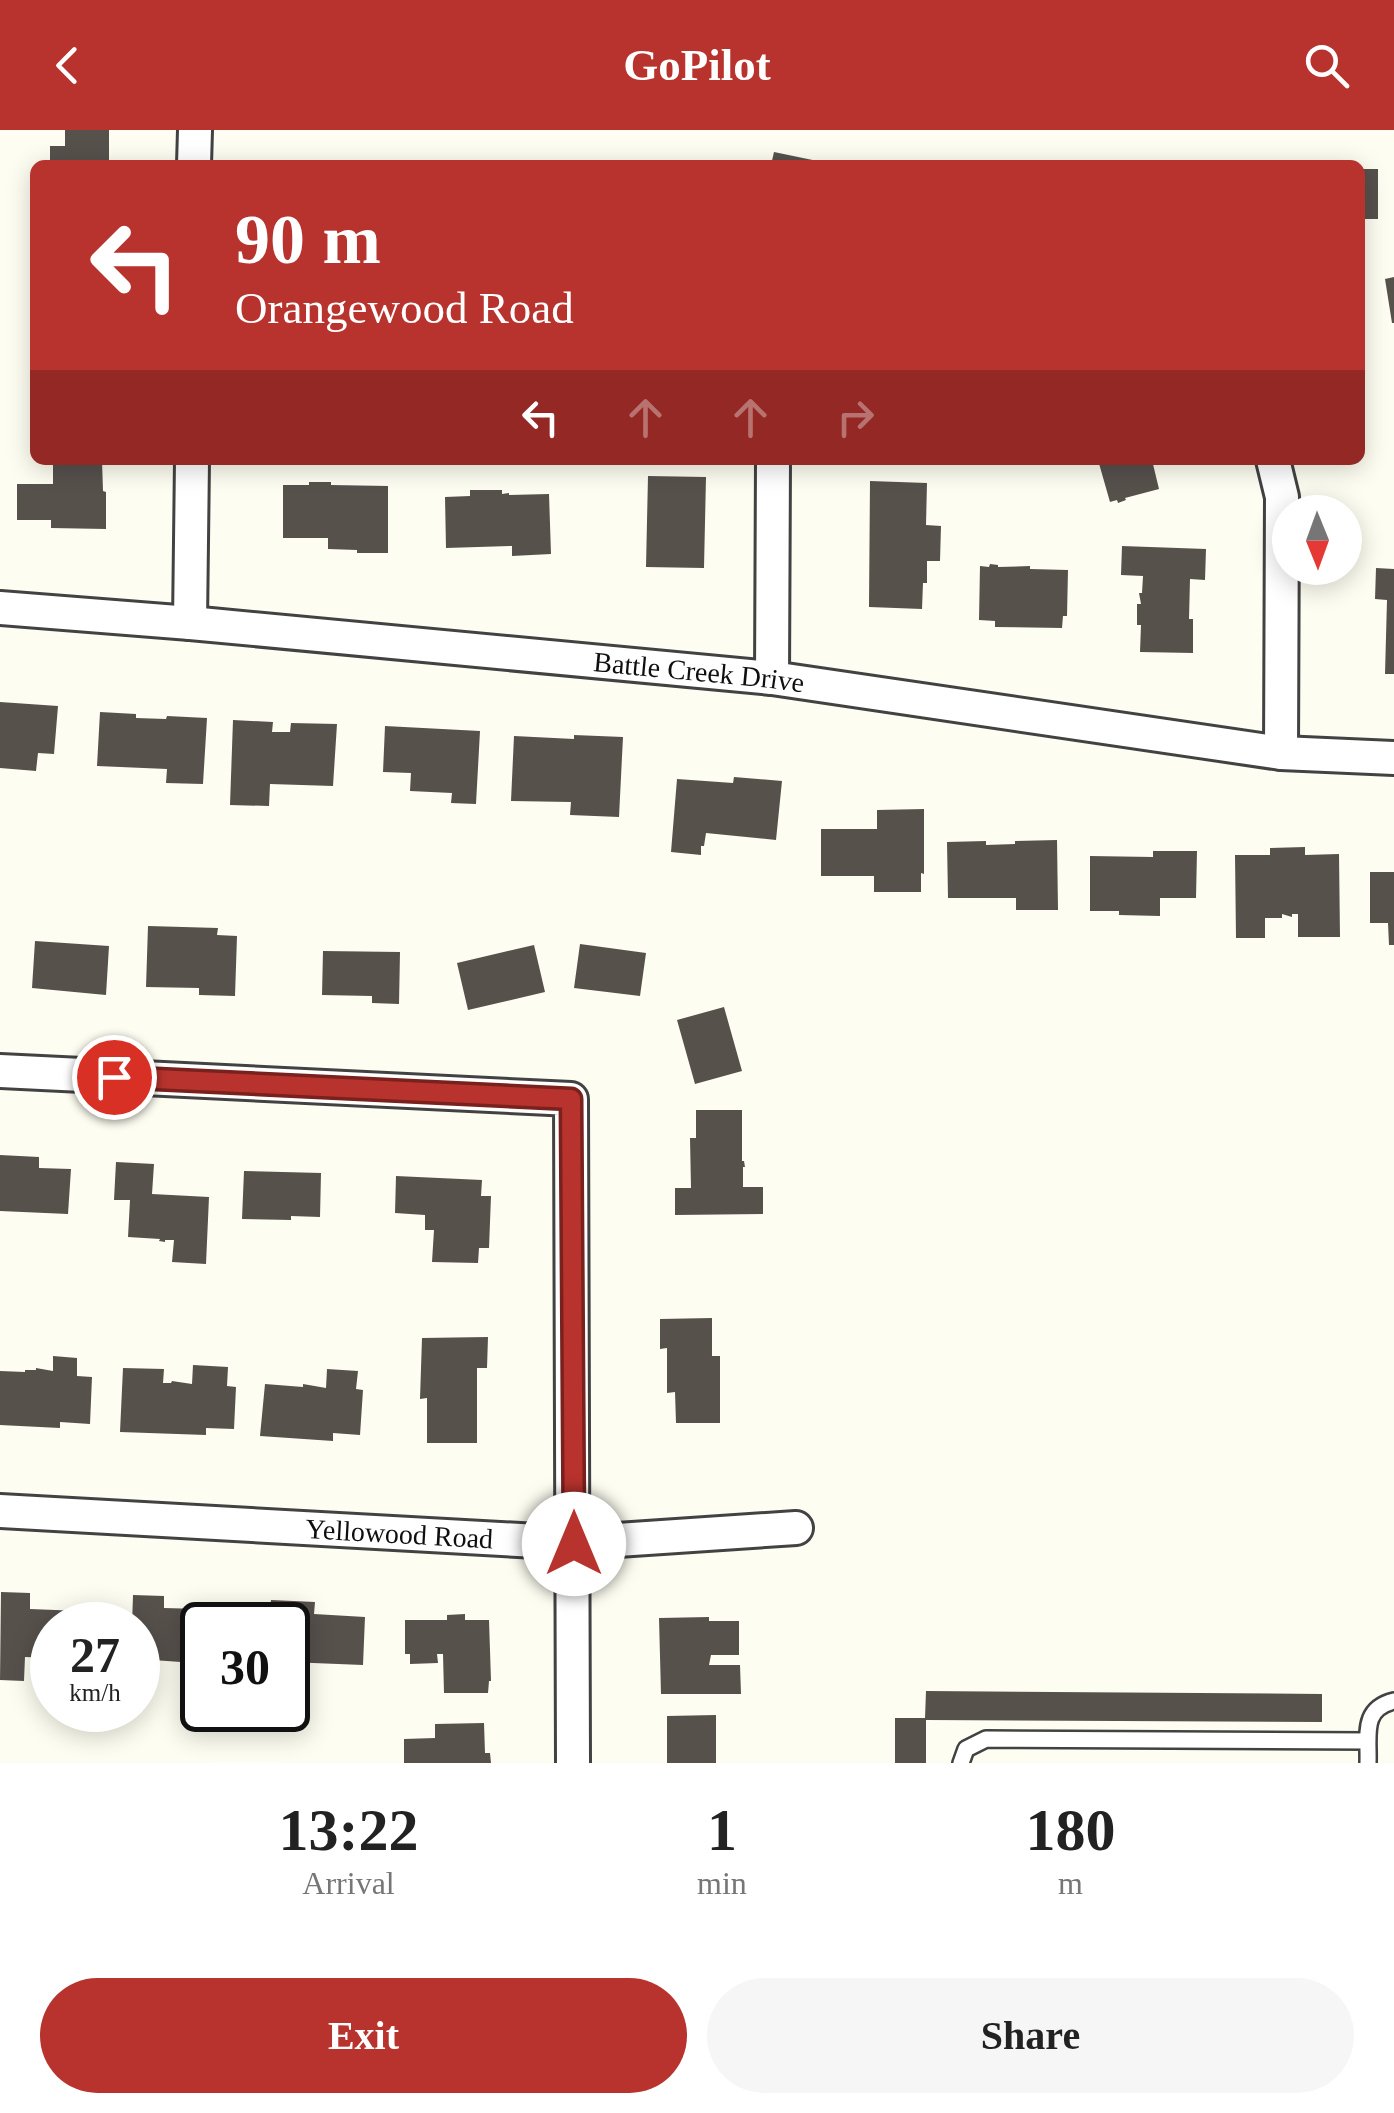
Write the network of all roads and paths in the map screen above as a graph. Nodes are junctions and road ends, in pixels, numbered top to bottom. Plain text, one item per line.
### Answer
1 (194, 130) edge
2 (194, 160) edge
3 (192, 465) edge
4 (773, 465) edge
5 (1274, 465) edge
6 (0, 608) edge
7 (190, 623) junction
8 (772, 678) junction
9 (1282, 753) junction
10 (1394, 758) edge
11 (0, 1071) edge
12 (0, 1510) edge
13 (796, 1528) dead end
14 (574, 1544) junction
15 (1394, 1700) edge
16 (1368, 1740) junction
17 (573, 1763) edge
18 (960, 1763) edge
19 (1368, 1763) edge

1 - 2 street
3 - 7 street
4 - 8 street
5 - 9 street
6 - 7 street, Battle Creek Drive
7 - 8 street, Battle Creek Drive
8 - 9 street, Battle Creek Drive
9 - 10 street, Battle Creek Drive
11 - 14 street
12 - 14 street, Yellowood Road
13 - 14 street, Yellowood Road
14 - 17 street
15 - 16 lane
16 - 18 lane
16 - 19 lane

